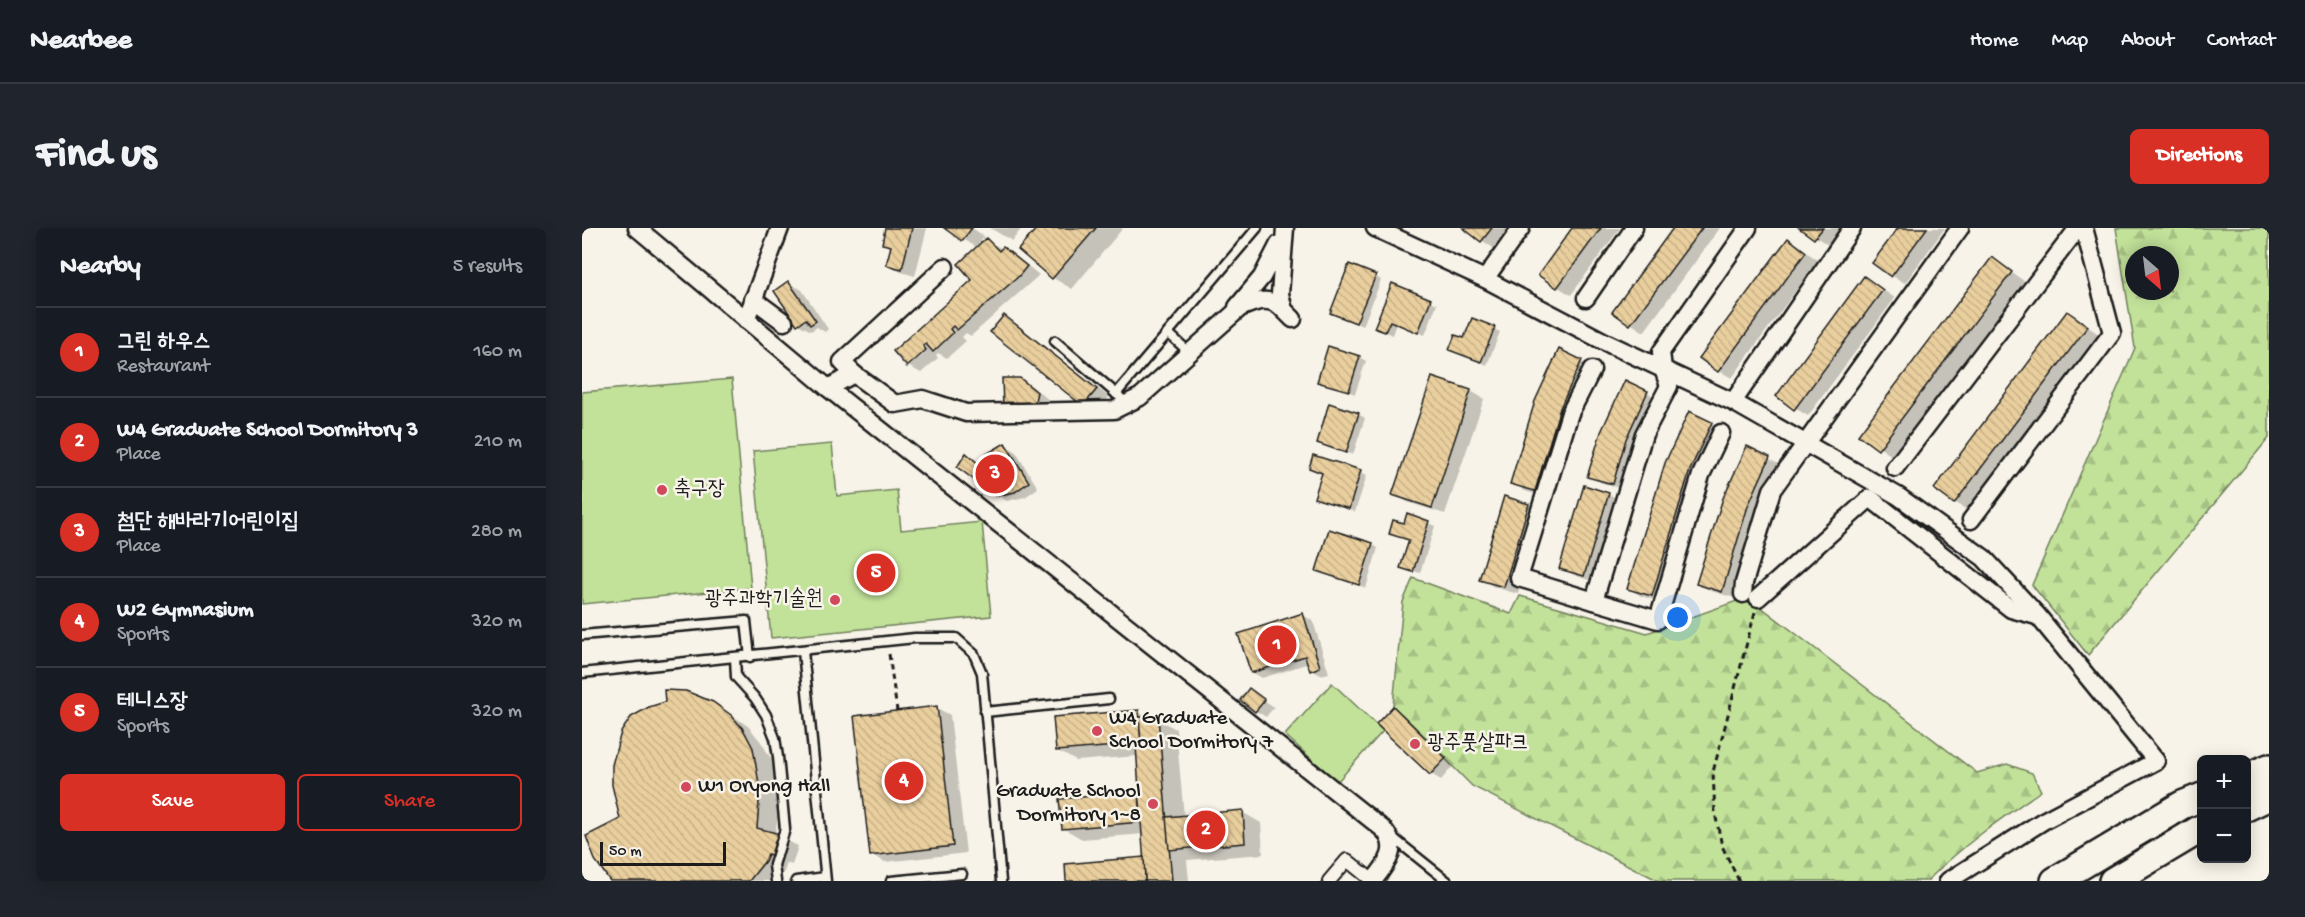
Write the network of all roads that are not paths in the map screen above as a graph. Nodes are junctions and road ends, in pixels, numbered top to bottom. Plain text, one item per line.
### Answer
1 (637, 228) edge
2 (780, 228) edge
3 (1257, 228) edge
4 (1375, 228) edge
5 (1521, 228) edge
6 (1634, 228) edge
7 (1748, 228) edge
8 (1852, 228) edge
9 (1960, 228) edge
10 (2078, 228) edge
11 (2084, 228) edge
12 (1284, 232) edge
13 (945, 267) dead end
14 (1485, 279) junction
15 (753, 298) junction
16 (1586, 298) dead end
17 (1233, 312) junction
18 (746, 320) junction
19 (784, 322) dead end
20 (1168, 333) junction
21 (1055, 341) dead end
22 (1189, 352) junction
23 (1662, 369) junction
24 (1592, 370) dead end
25 (854, 374) junction
26 (828, 388) junction
27 (1122, 399) junction
28 (1733, 402) junction
29 (1721, 433) dead end
30 (1806, 442) junction
31 (1895, 468) dead end
32 (1971, 520) dead end
33 (1594, 601) junction
34 (2038, 616) junction
35 (582, 635) edge
36 (803, 651) junction
37 (750, 657) junction
38 (735, 658) junction
39 (582, 673) edge
40 (1109, 699) dead end
41 (985, 712) junction
42 (2269, 768) edge
43 (2251, 776) edge
44 (2269, 796) edge
45 (2197, 799) edge
46 (2251, 805) edge
47 (2197, 831) edge
48 (1387, 833) junction
49 (962, 874) dead end
50 (825, 879) edge
51 (776, 881) edge
52 (796, 881) edge
53 (891, 881) edge
54 (1001, 881) edge
55 (1329, 881) edge
56 (1373, 881) edge
57 (1447, 881) edge
58 (1948, 881) edge
59 (2055, 881) edge
60 (2113, 881) edge

1 - 18 street
2 - 15 street
3 - 20 lane
4 - 14 street
5 - 14 street
6 - 16 street
7 - 23 street
8 - 28 street
9 - 30 street
10 - 31 street
11 - 32 street
12 - 17 street
12 - 17 street
13 - 25 street
14 - 23 street
15 - 18 street
15 - 19 street
17 - 22 street
18 - 26 street
20 - 22 lane
20 - 27 lane
21 - 27 lane
22 - 27 street
23 - 28 street
23 - 33 street
24 - 33 street
25 - 26 street
25 - 27 street
26 - 48 street
28 - 30 street
29 - 33 street
30 - 34 street
30 - 34 street
34 - 58 street
35 - 37 lane
36 - 37 lane
36 - 41 lane
36 - 50 lane
37 - 38 lane
38 - 39 lane
38 - 51 lane
40 - 41 lane
41 - 54 lane
42 - 43 highway
44 - 46 highway
45 - 59 highway
47 - 60 highway
48 - 56 street
48 - 57 lane
49 - 53 lane
50 - 52 lane
55 - 56 street

